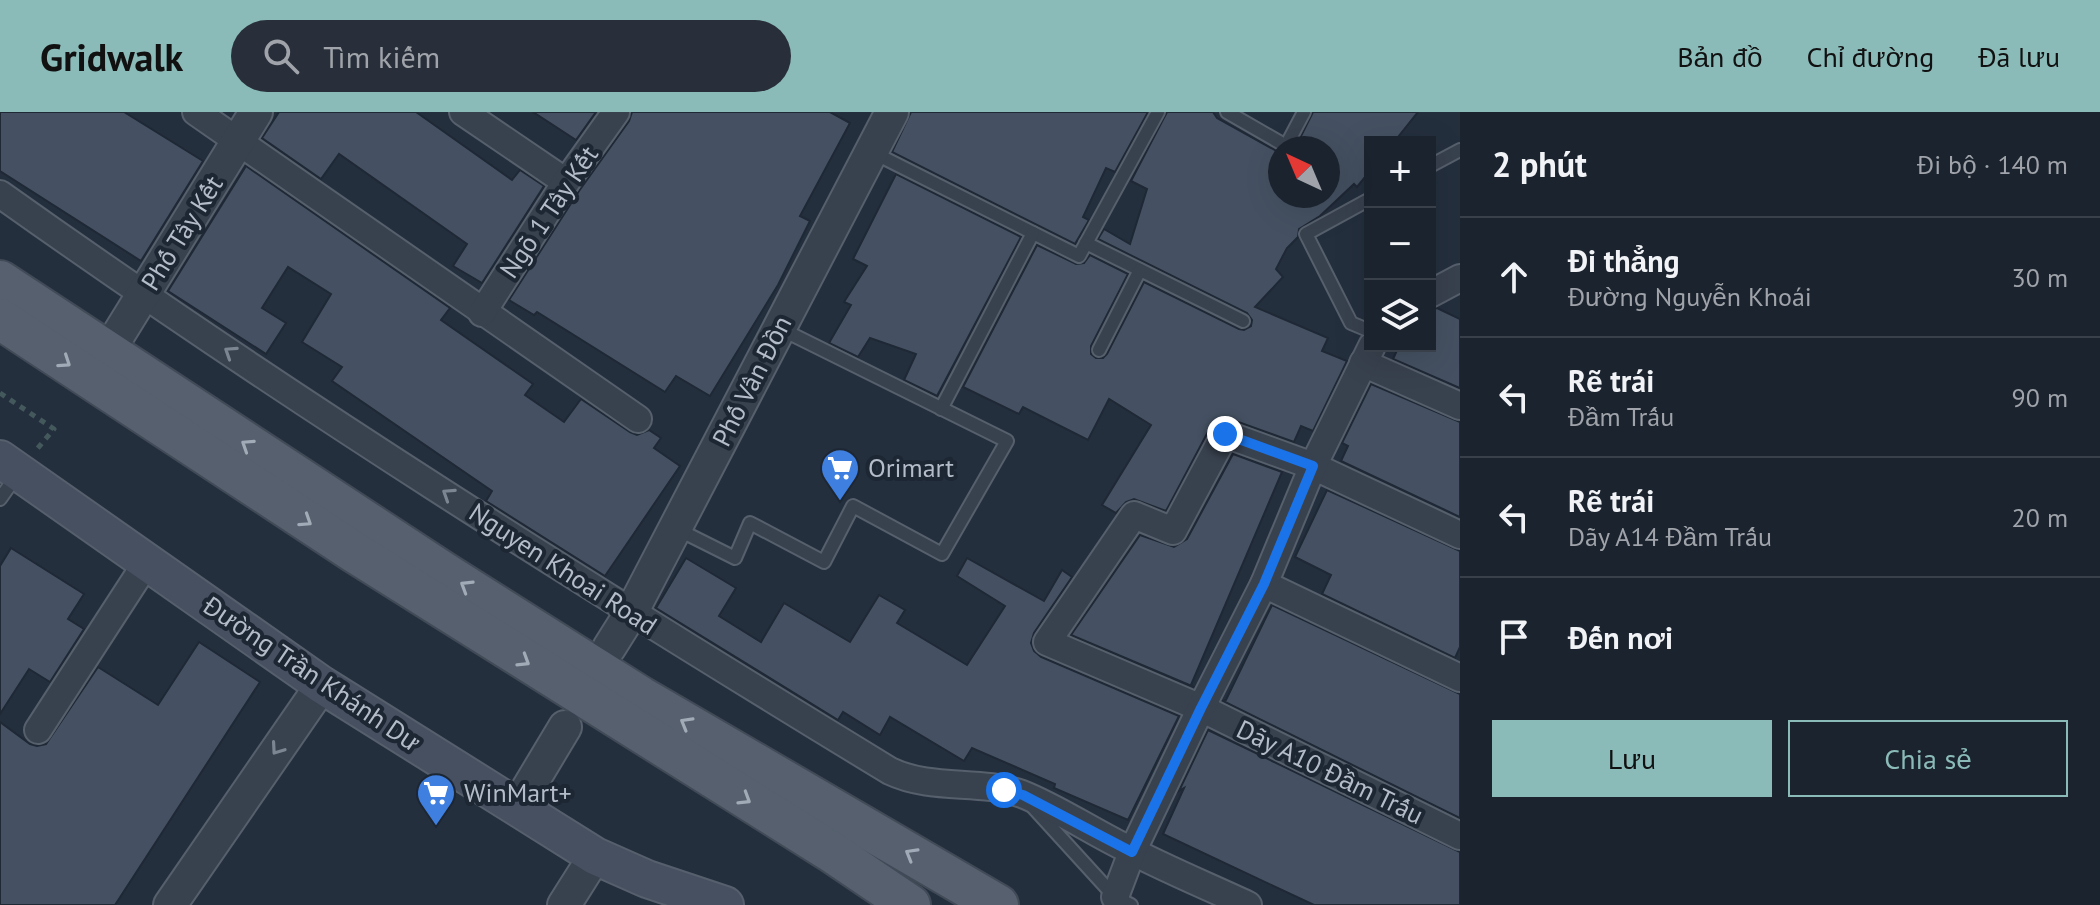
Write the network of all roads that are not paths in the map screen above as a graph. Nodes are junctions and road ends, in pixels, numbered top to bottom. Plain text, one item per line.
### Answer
1 (196, 112) edge
2 (256, 112) edge
3 (463, 112) edge
4 (616, 112) edge
5 (892, 112) edge
6 (1158, 112) edge
7 (1227, 112) edge
8 (1304, 112) edge
9 (240, 140) junction
10 (1460, 150) edge
11 (872, 152) junction
12 (1436, 163) edge
13 (566, 182) junction
14 (0, 194) edge
15 (1364, 202) edge
16 (1033, 233) junction
17 (1086, 243) junction
18 (1140, 270) junction
19 (1460, 278) edge
20 (0, 281) edge
21 (1436, 291) edge
22 (142, 295) junction
23 (482, 313) junction
24 (0, 319) edge
25 (1243, 321) dead end
26 (779, 328) junction
27 (1364, 328) edge
28 (1099, 350) dead end
29 (107, 353) junction
30 (1367, 354) edge
31 (1460, 406) edge
32 (941, 409) junction
33 (638, 419) dead end
34 (1313, 466) junction
35 (6, 477) edge
36 (675, 528) junction
37 (1460, 535) edge
38 (147, 562) junction
39 (1264, 584) junction
40 (631, 613) junction
41 (609, 648) dead end
42 (1460, 678) edge
43 (322, 685) junction
44 (1201, 708) junction
45 (565, 727) dead end
46 (38, 730) dead end
47 (1023, 795) junction
48 (517, 807) junction
49 (1460, 836) edge
50 (1132, 852) junction
51 (595, 856) junction
52 (977, 901) edge
53 (1123, 901) edge
54 (170, 905) edge
55 (564, 905) edge
56 (725, 905) edge
57 (910, 905) edge
58 (1248, 905) edge

1 - 9 street
2 - 9 street, Phố Tây Kết
3 - 13 street
4 - 13 street, Ngõ 1 Tây Kết
5 - 11 street, Phố Vân Đồn
6 - 17 lane
7 - 8 lane
9 - 22 street, Phố Tây Kết
9 - 23 street
10 - 12 lane
11 - 16 lane
11 - 26 street, Phố Vân Đồn
13 - 23 street, Ngõ 1 Tây Kết
14 - 22 street, Nguyen Khoai Road
15 - 27 lane
16 - 17 lane
16 - 32 lane
17 - 18 lane
18 - 25 lane
18 - 28 lane
19 - 21 street
20 - 29 main road
22 - 29 street, Phố Tây Kết
40 -> 22 street, Nguyen Khoai Road
23 - 33 street
24 -> 57 main road
26 - 32 lane
26 - 36 street, Phố Vân Đồn
52 -> 29 main road
30 - 31 street
30 - 34 street
32 - 36 lane
34 - 37 street
34 - 39 street
34 - 44 street, Dãy A10 Đầm Trấu
35 - 38 main road, Đường Trần Khánh Dư
36 - 40 street, Phố Vân Đồn
38 - 43 main road, Đường Trần Khánh Dư
38 - 46 street
39 - 42 street
39 - 44 street
40 - 41 street, Phố Vân Đồn
40 - 47 street, Nguyen Khoai Road
43 - 48 main road, Đường Trần Khánh Dư
43 -> 54 street
44 - 49 street, Dãy A10 Đầm Trấu
44 - 50 street
45 - 48 street
47 - 50 street, Nguyen Khoai Road
47 - 53 lane
48 - 51 main road, Đường Trần Khánh Dư
50 - 53 street
50 - 58 street, Nguyen Khoai Road
51 - 55 street
51 - 56 main road, Đường Trần Khánh Dư

